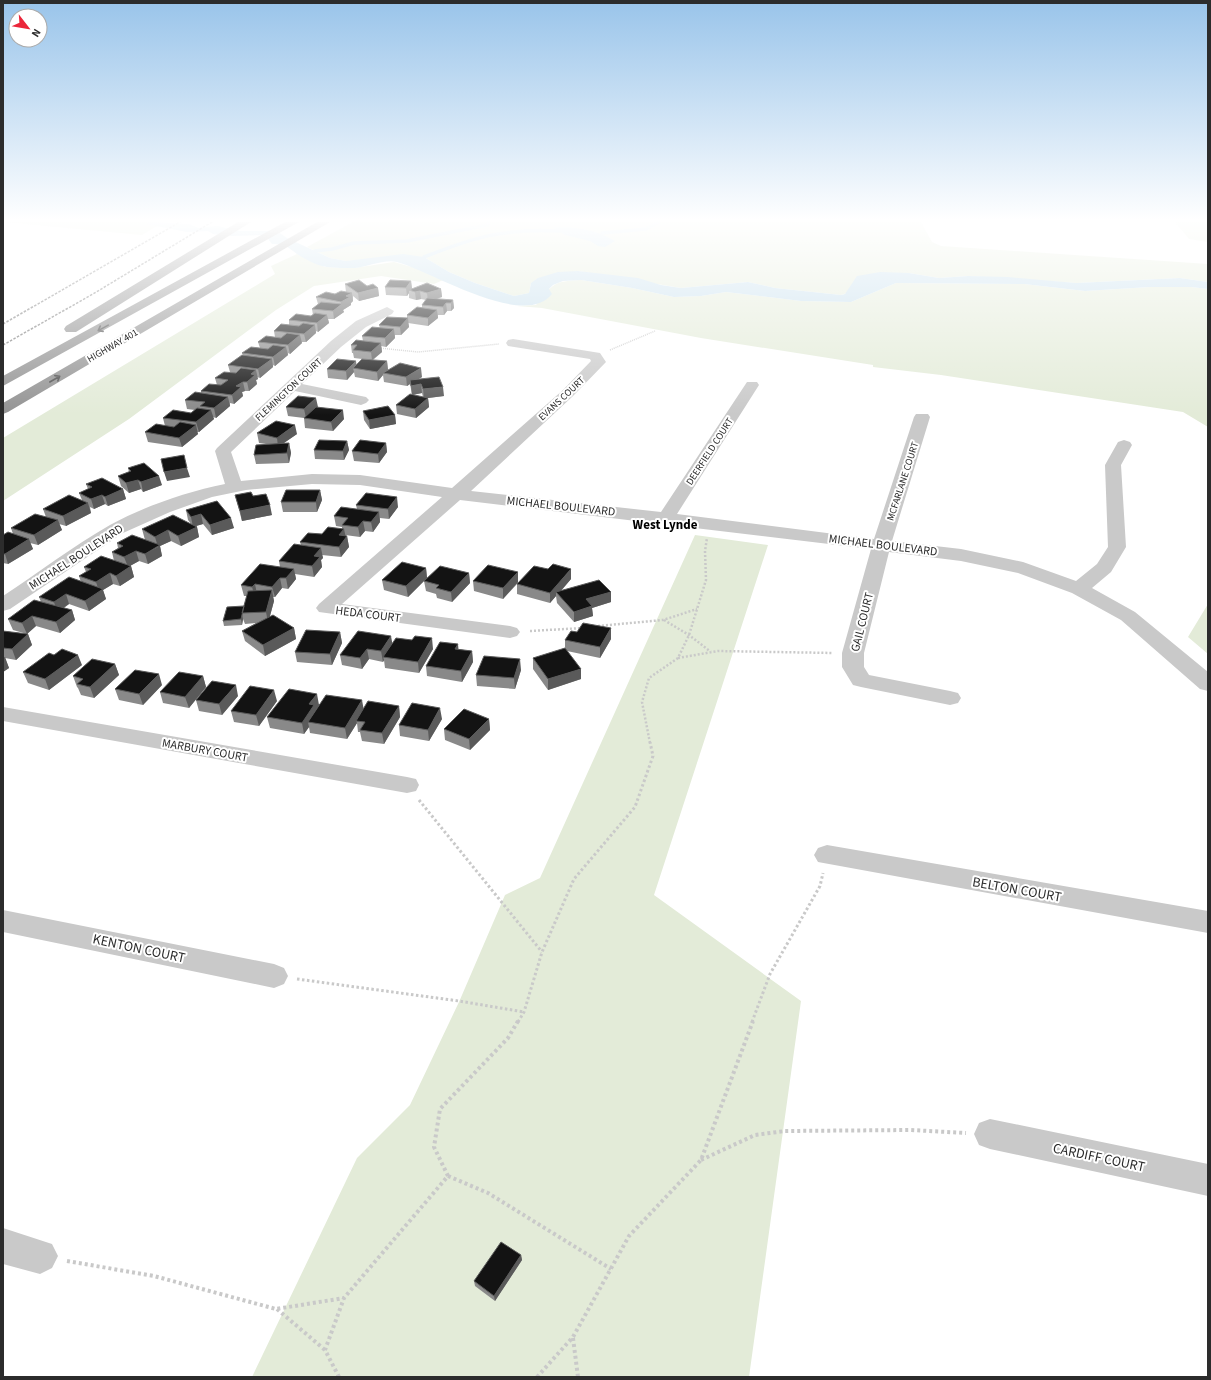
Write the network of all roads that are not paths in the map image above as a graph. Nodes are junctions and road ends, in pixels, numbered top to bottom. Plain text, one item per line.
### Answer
1 (142, 286) edge
2 (177, 286) edge
3 (214, 286) edge
4 (387, 311) dead end
5 (58, 337) dead end
6 (513, 343) road end
7 (44, 345) dead end
8 (3, 369) edge
9 (3, 382) edge
10 (752, 385) dead end
11 (291, 386) junction
12 (362, 400) dead end
13 (3, 409) edge
14 (922, 417) dead end
15 (1124, 445) dead end
16 (234, 486) junction
17 (455, 494) junction
18 (666, 518) junction
19 (882, 545) junction
20 (1079, 589) junction
21 (3, 605) edge
22 (510, 632) road end
23 (1208, 684) edge
24 (950, 698) dead end
25 (3, 714) edge
26 (408, 785) road end
27 (827, 855) road end
28 (3, 921) edge
29 (1208, 922) edge
30 (274, 976) road end
31 (990, 1134) road end
32 (1208, 1180) edge
33 (3, 1246) edge
34 (40, 1256) road end

1 - 5 highway
2 -> 9 highway, HIGHWAY 401
13 -> 3 highway, HIGHWAY 401
4 - 11 street, FLEMINGTON COURT
6 - 17 street, EVANS COURT
7 - 8 highway
10 - 18 street, DEERFIELD COURT
11 - 12 street
11 - 16 street, FLEMINGTON COURT
14 - 19 street, MCFARLANE COURT
15 - 20 street
16 - 17 street, MICHAEL BOULEVARD
16 - 21 street, MICHAEL BOULEVARD
17 - 18 street, MICHAEL BOULEVARD
17 - 22 street, HEDA COURT
18 - 19 street, MICHAEL BOULEVARD
19 - 20 street, MICHAEL BOULEVARD
19 - 24 street, GAIL COURT
20 - 23 street, MICHAEL BOULEVARD
25 - 26 street, MARBURY COURT
27 - 29 street, BELTON COURT
28 - 30 street, KENTON COURT
31 - 32 street, CARDIFF COURT
33 - 34 street

